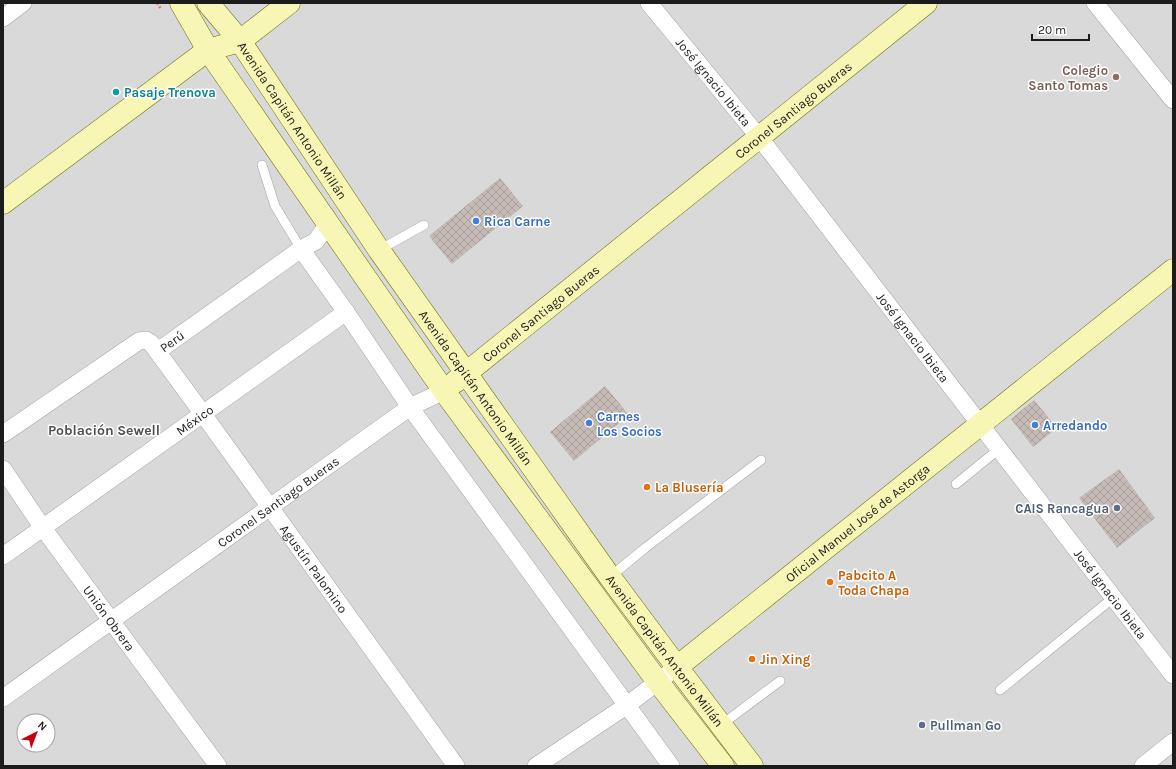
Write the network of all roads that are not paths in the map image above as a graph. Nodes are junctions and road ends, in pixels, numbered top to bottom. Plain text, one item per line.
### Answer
1 (23, 3) edge
2 (181, 3) edge
3 (208, 3) edge
4 (289, 3) edge
5 (650, 3) edge
6 (926, 3) edge
7 (1095, 3) edge
8 (3, 18) edge
9 (240, 41) junction
10 (208, 50) junction
11 (1173, 100) edge
12 (759, 137) junction
13 (262, 165) dead end
14 (3, 203) edge
15 (328, 224) junction
16 (424, 225) dead end
17 (301, 250) junction
18 (379, 250) junction
19 (1173, 270) edge
20 (346, 312) junction
21 (158, 352) junction
22 (466, 373) junction
23 (444, 391) junction
24 (410, 407) junction
25 (203, 414) junction
26 (980, 425) junction
27 (3, 434) edge
28 (999, 450) junction
29 (761, 460) dead end
30 (3, 469) edge
31 (956, 484) dead end
32 (270, 507) junction
33 (43, 528) junction
34 (3, 556) edge
35 (610, 577) junction
36 (1113, 598) junction
37 (111, 621) junction
38 (677, 667) junction
39 (1173, 675) edge
40 (780, 681) dead end
41 (658, 682) junction
42 (1000, 690) dead end
43 (3, 698) edge
44 (626, 706) junction
45 (721, 724) junction
46 (1173, 742) edge
47 (218, 766) edge
48 (456, 766) edge
49 (536, 766) edge
50 (670, 766) edge
51 (723, 766) edge
52 (752, 766) edge
53 (1143, 766) edge

1 - 8 street
2 - 10 main road, Avenida Capitán Antonio Millán
3 - 9 main road, Avenida Capitán Antonio Millán
4 - 9 main road
5 - 12 street, José Ignacio Ibieta
6 - 12 main road, Coronel Santiago Bueras
7 - 11 street
9 - 10 main road
9 - 18 main road, Avenida Capitán Antonio Millán
10 - 14 main road
10 - 15 main road, Avenida Capitán Antonio Millán
12 - 22 main road, Coronel Santiago Bueras
12 - 26 street, José Ignacio Ibieta
13 - 17 lane
15 - 17 street, Perú
15 - 23 main road, Avenida Capitán Antonio Millán
16 - 18 lane
17 - 20 street
17 - 21 street, Perú
18 - 22 main road, Avenida Capitán Antonio Millán
19 - 26 main road, Oficial Manuel José de Astorga
20 - 24 street
20 - 25 street, México
21 - 25 street, Agustín Palomino
21 - 27 street, Perú
22 - 23 main road, Coronel Santiago Bueras
22 - 35 main road, Avenida Capitán Antonio Millán
23 - 24 street, Coronel Santiago Bueras
23 - 41 main road, Avenida Capitán Antonio Millán
24 - 32 street, Coronel Santiago Bueras
24 - 44 street
25 - 32 street, Agustín Palomino
25 - 33 street, México
26 - 28 street, José Ignacio Ibieta
26 - 38 main road, Oficial Manuel José de Astorga
28 - 31 lane
28 - 36 street, José Ignacio Ibieta
29 - 35 lane
30 - 33 street, Unión Obrera
32 - 37 street, Coronel Santiago Bueras
32 - 48 street, Agustín Palomino
33 - 34 street, México
33 - 37 street, Unión Obrera
35 - 38 main road, Avenida Capitán Antonio Millán
36 - 39 street, José Ignacio Ibieta
36 - 42 lane
37 - 43 street, Coronel Santiago Bueras
37 - 47 street, Unión Obrera
38 - 41 street, Oficial Manuel José de Astorga
38 - 45 main road, Avenida Capitán Antonio Millán
40 - 45 lane
41 - 44 street, Oficial Manuel José de Astorga
41 - 51 main road, Avenida Capitán Antonio Millán
44 - 49 street, Oficial Manuel José de Astorga
44 - 50 street
45 - 52 main road, Avenida Capitán Antonio Millán
46 - 53 street

